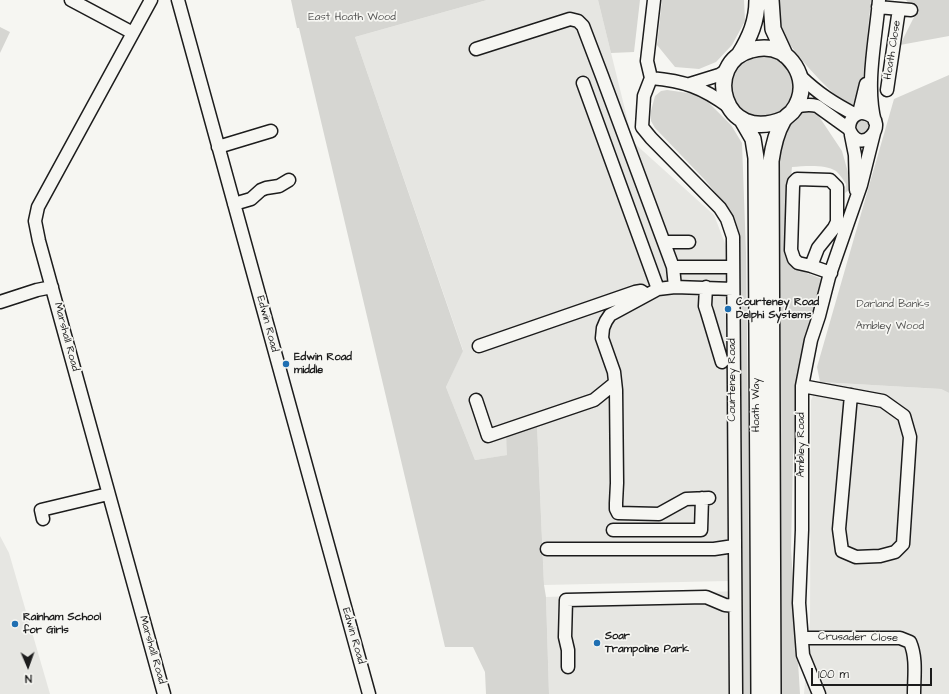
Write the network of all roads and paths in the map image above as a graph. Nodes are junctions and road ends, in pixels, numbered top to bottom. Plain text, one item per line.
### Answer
1 (71, 0) edge
2 (151, 0) edge
3 (178, 0) edge
4 (654, 0) edge
5 (757, 0) edge
6 (771, 0) edge
7 (879, 3) edge
8 (133, 33) junction
9 (476, 49) dead end
10 (739, 55) junction
11 (785, 55) junction
12 (872, 62) junction
13 (727, 70) junction
14 (800, 76) junction
15 (651, 78) junction
16 (583, 83) dead end
17 (690, 84) junction
18 (887, 90) dead end
19 (729, 107) junction
20 (795, 107) junction
21 (858, 114) junction
22 (784, 119) junction
23 (742, 120) junction
24 (875, 129) junction
25 (271, 131) dead end
26 (850, 132) junction
27 (625, 138) junction
28 (605, 144) junction
29 (218, 146) junction
30 (289, 180) dead end
31 (648, 199) junction
32 (856, 201) junction
33 (234, 204) junction
34 (627, 204) junction
35 (664, 242) junction
36 (689, 242) dead end
37 (811, 266) junction
38 (673, 267) junction
39 (733, 267) junction
40 (831, 273) junction
41 (52, 286) junction
42 (675, 287) junction
43 (706, 288) junction
44 (732, 289) junction
45 (653, 292) junction
46 (0, 302) edge
47 (479, 346) dead end
48 (722, 362) dead end
49 (615, 383) junction
50 (802, 386) junction
51 (851, 395) junction
52 (476, 400) dead end
53 (108, 494) junction
54 (43, 519) dead end
55 (613, 530) dead end
56 (734, 546) junction
57 (548, 549) dead end
58 (735, 606) junction
59 (802, 638) junction
60 (568, 667) dead end
61 (164, 694) edge
62 (370, 694) edge
63 (736, 694) edge
64 (759, 694) edge
65 (773, 694) edge
66 (819, 694) edge
67 (914, 694) edge

1 - 8 street
2 - 8 street, Marshall Road
3 - 29 street, Edwin Road
4 - 15 street
5 - 10 main road
6 - 11 main road
7 - 12 street
7 - 18 street, Hoath Close
8 - 41 street, Marshall Road
9 - 27 street
10 - 11 main road
10 - 13 main road
11 - 14 main road
12 - 21 street
12 - 24 street
13 - 17 street
13 - 19 main road
14 - 20 main road
14 - 21 street
15 - 17 street
15 - 39 street, Courteney Road
16 - 28 street
17 - 19 street
19 - 23 main road
20 - 22 main road
20 - 26 street
21 - 24 street
21 - 26 street
22 - 23 main road
22 - 65 main road, Hoath Way
23 - 64 main road, Hoath Way
24 - 26 street
24 - 32 street, Ambley Road
25 - 29 street
26 - 32 street
27 - 28 street
27 - 31 street
28 - 34 street
29 - 33 street, Edwin Road
30 - 33 street
31 - 34 street
31 - 35 street
32 - 40 street, Ambley Road
33 - 62 street, Edwin Road
34 - 45 street
35 - 36 street
35 - 38 street
37 - 37 street
37 - 40 street
38 - 39 street
38 - 42 street
39 - 44 street, Courteney Road
40 - 50 street, Ambley Road
41 - 46 street
41 - 53 street, Marshall Road
42 - 43 street
42 - 45 street
43 - 44 street
43 - 48 street
44 - 56 street, Courteney Road
45 - 47 street
45 - 49 street
49 - 52 street
49 - 55 street
50 - 51 street
50 - 59 street, Ambley Road
51 - 51 street
53 - 54 street
53 - 61 street, Marshall Road
56 - 57 street
56 - 58 street, Courteney Road
58 - 60 street
58 - 63 street, Courteney Road
59 - 66 street, Ambley Road
59 - 67 street, Crusader Close

